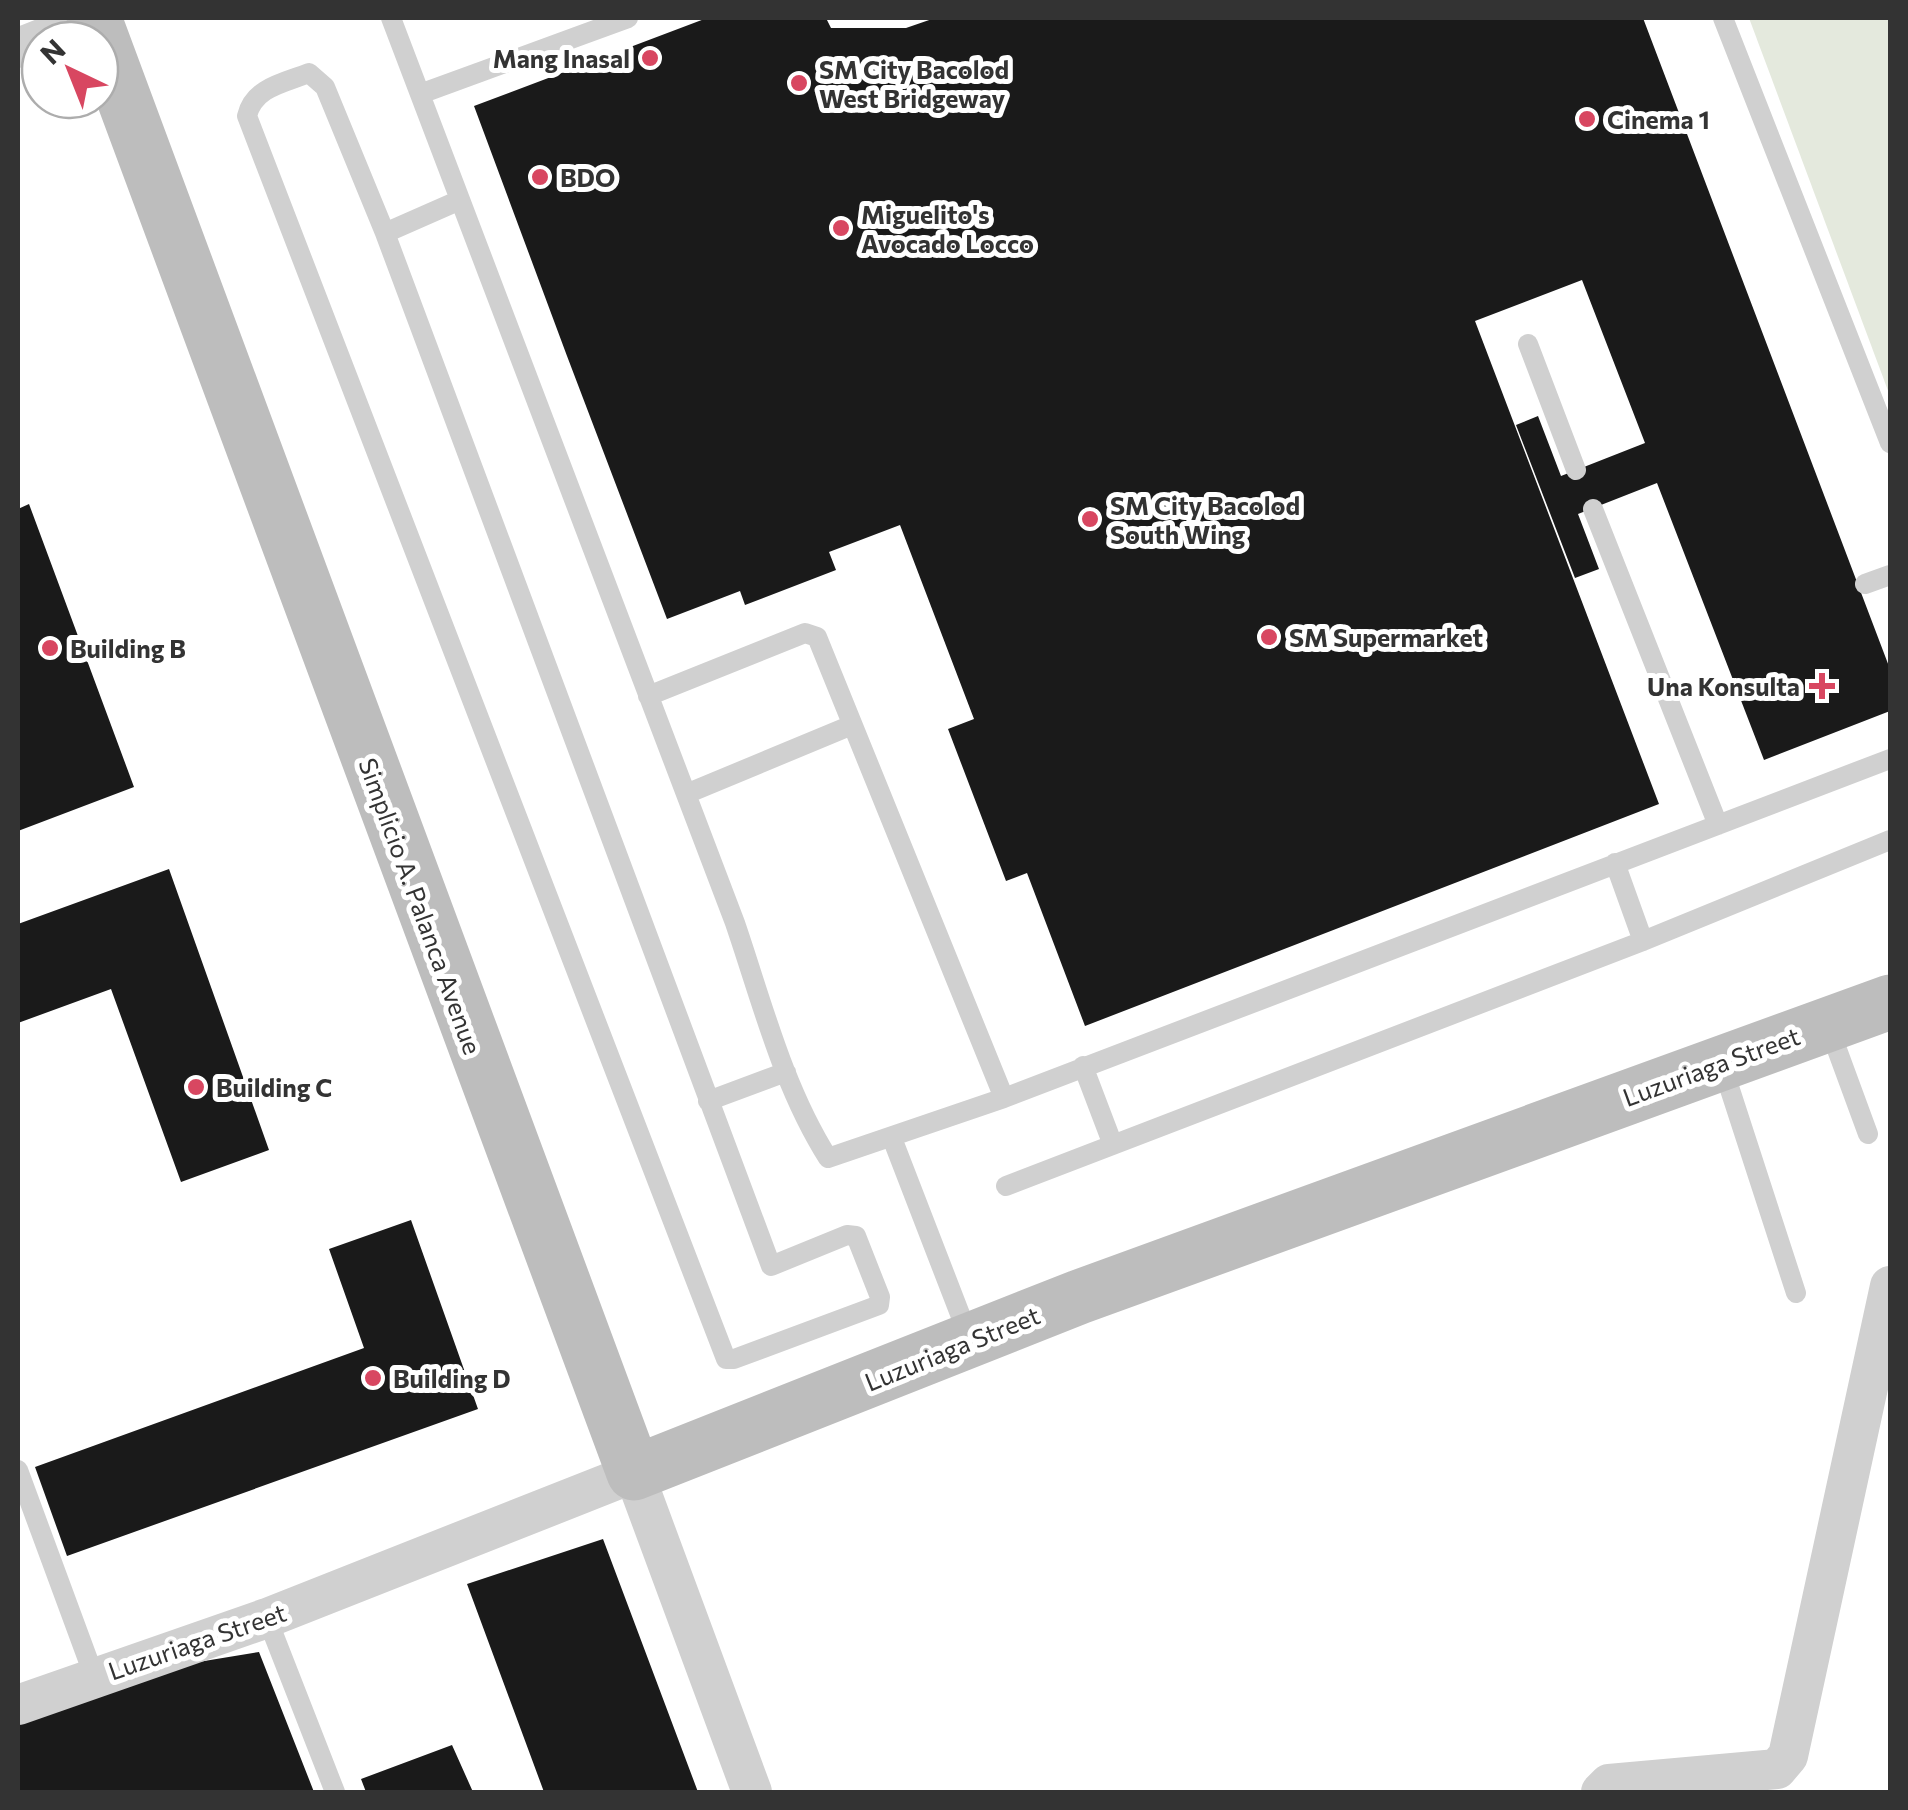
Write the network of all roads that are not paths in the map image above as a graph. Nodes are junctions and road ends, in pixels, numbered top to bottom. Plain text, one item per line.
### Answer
1 (95, 18) edge
2 (390, 18) edge
3 (628, 18) edge
4 (1722, 18) edge
5 (18, 48) edge
6 (420, 94) junction
7 (460, 200) junction
8 (385, 233) junction
9 (1528, 344) dead end
10 (1890, 443) edge
11 (1576, 470) dead end
12 (1593, 509) dead end
13 (1890, 575) edge
14 (1865, 584) dead end
15 (648, 696) junction
16 (852, 725) junction
17 (1890, 760) edge
18 (686, 794) junction
19 (1718, 825) junction
20 (1890, 840) edge
21 (1615, 863) junction
22 (1643, 941) junction
23 (1890, 1002) edge
24 (1827, 1024) junction
25 (1722, 1063) junction
26 (1082, 1066) junction
27 (786, 1072) junction
28 (1004, 1098) junction
29 (708, 1102) junction
30 (1868, 1134) dead end
31 (892, 1138) junction
32 (1113, 1146) junction
33 (1006, 1186) dead end
34 (1890, 1286) edge
35 (1796, 1293) dead end
36 (971, 1342) junction
37 (18, 1470) edge
38 (634, 1473) junction
39 (267, 1618) junction
40 (94, 1676) junction
41 (18, 1705) edge
42 (335, 1792) edge
43 (752, 1792) edge
44 (1600, 1792) edge

1 - 5 street
1 - 38 street, Simplicio A. Palanca Avenue
2 - 6 lane
3 - 6 lane
4 - 10 lane
6 - 7 lane
7 - 8 lane
7 - 15 lane
8 - 29 lane
8 - 29 lane
9 - 11 lane
12 - 19 lane
13 - 14 lane
15 - 16 lane
15 - 18 lane
16 - 18 lane
16 - 28 lane
17 - 19 lane
18 - 27 lane
19 - 21 lane
20 - 22 lane
21 - 22 lane
21 - 26 lane
22 - 32 lane
23 - 24 street, Luzuriaga Street
24 - 25 street, Luzuriaga Street
24 - 30 lane
25 - 35 lane
25 - 36 street, Luzuriaga Street
26 - 28 lane
26 - 32 lane
27 - 29 lane
27 - 31 lane
28 - 31 lane
31 - 36 lane
32 - 33 lane
34 - 44 street
36 - 38 street, Luzuriaga Street
37 - 40 lane
38 - 39 street, Luzuriaga Street
38 - 43 street, Simplicio A. Palanca Avenue
39 - 40 street, Luzuriaga Street
39 - 42 lane
40 - 41 street, Luzuriaga Street

